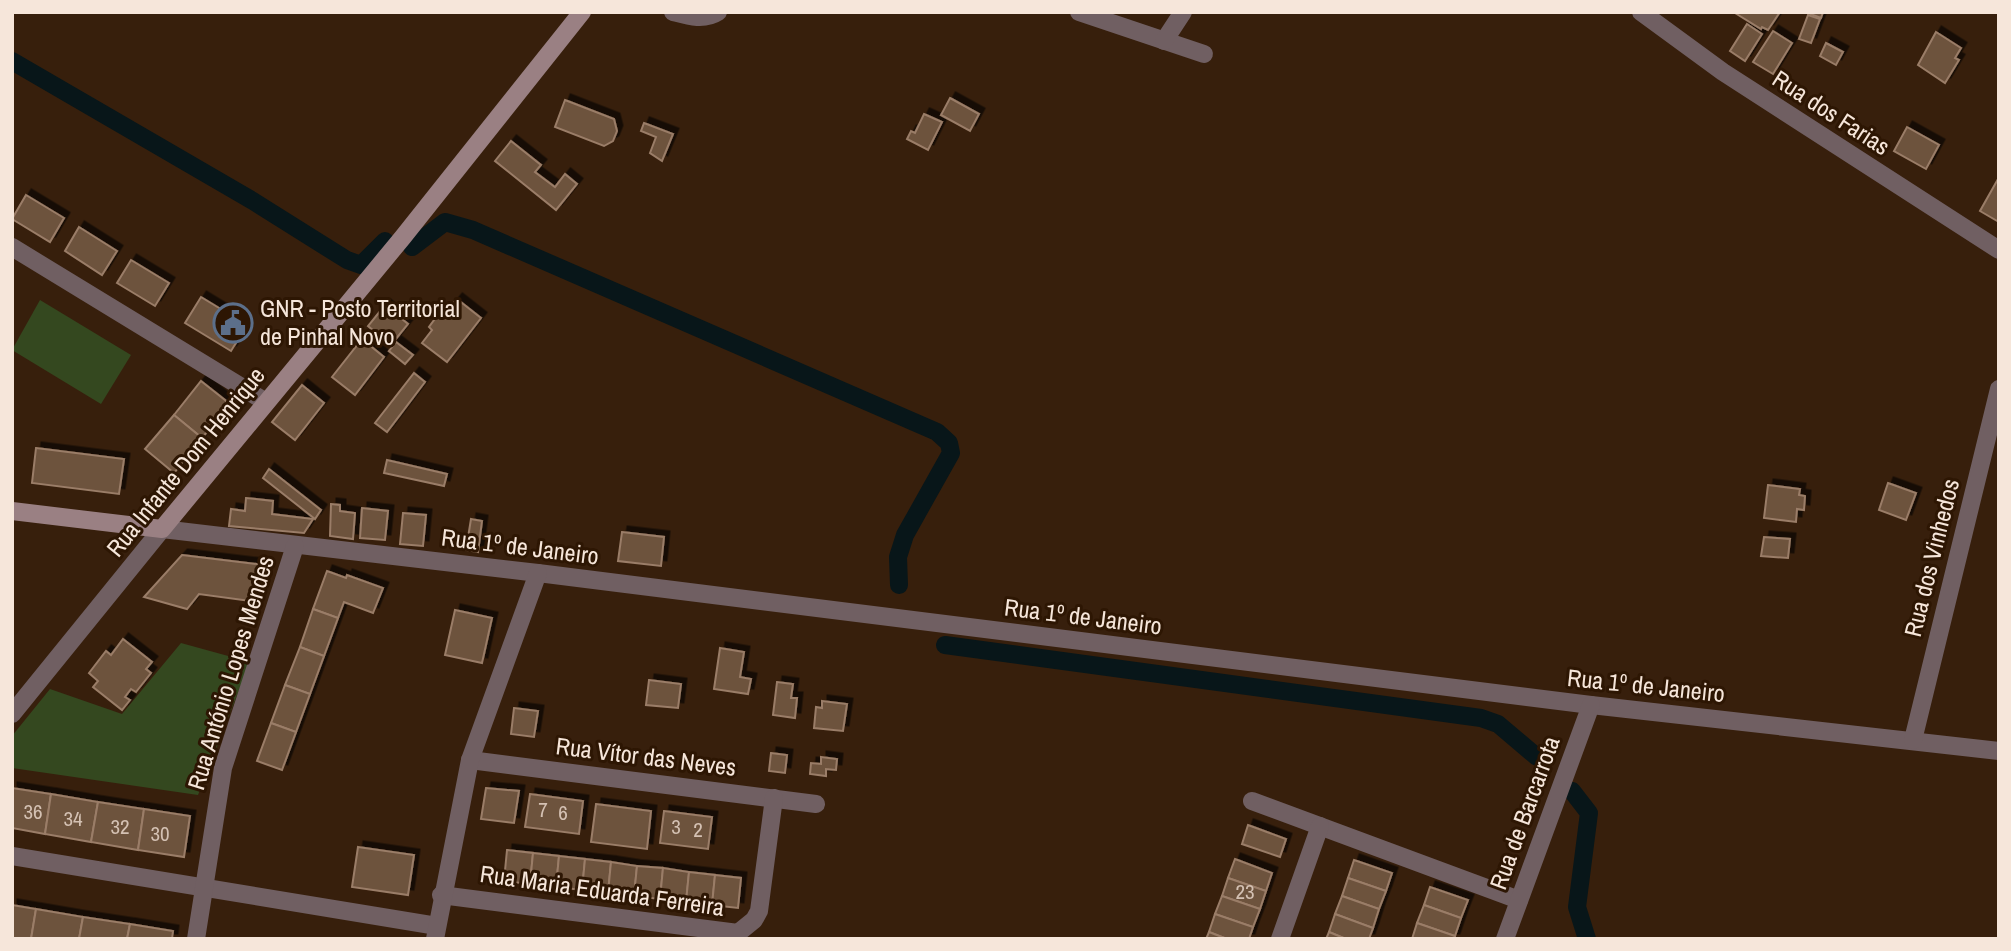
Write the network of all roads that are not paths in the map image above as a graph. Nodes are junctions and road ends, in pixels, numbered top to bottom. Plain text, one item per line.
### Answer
1 (582, 12) edge
2 (673, 12) edge
3 (718, 12) edge
4 (1079, 12) edge
5 (1183, 12) edge
6 (1641, 12) edge
7 (1164, 41) junction
8 (1204, 54) dead end
9 (12, 247) edge
10 (1999, 250) edge
11 (1999, 389) edge
12 (266, 401) junction
13 (12, 511) edge
14 (162, 529) junction
15 (295, 546) junction
16 (538, 573) junction
17 (1591, 705) junction
18 (12, 714) edge
19 (1913, 740) junction
20 (1999, 751) edge
21 (470, 760) junction
22 (774, 798) junction
23 (1252, 801) dead end
24 (816, 804) dead end
25 (1320, 826) junction
26 (12, 856) edge
27 (203, 886) junction
28 (441, 895) junction
29 (1519, 900) junction
30 (436, 932) edge
31 (196, 939) edge
32 (1280, 939) edge
33 (1505, 939) edge

1 - 12 main road, Rua Infante Dom Henrique
2 - 3 street
4 - 7 street
5 - 7 street
6 - 10 street, Rua dos Farias
7 - 8 street
9 - 12 street
11 - 19 street, Rua dos Vinhedos
12 - 14 main road, Rua Infante Dom Henrique
13 - 14 main road
14 - 15 street, Rua 1º de Janeiro
14 - 18 street, Rua Infante Dom Henrique
15 - 16 street, Rua 1º de Janeiro
15 - 27 street, Rua António Lopes Mendes
16 - 17 street, Rua 1º de Janeiro
16 - 21 street
17 - 19 street, Rua 1º de Janeiro
17 - 29 street, Rua de Barcarrota
19 - 20 street, Rua 1º de Janeiro
21 - 22 street, Rua Vítor das Neves
21 - 28 street
22 - 24 street, Rua Vítor das Neves
22 - 28 street, Rua Maria Eduarda Ferreira
23 - 25 street
25 - 29 street
25 - 32 street
26 - 27 street
27 - 30 street
27 - 31 street, Rua António Lopes Mendes
28 - 30 street
29 - 33 street, Rua de Barcarrota

